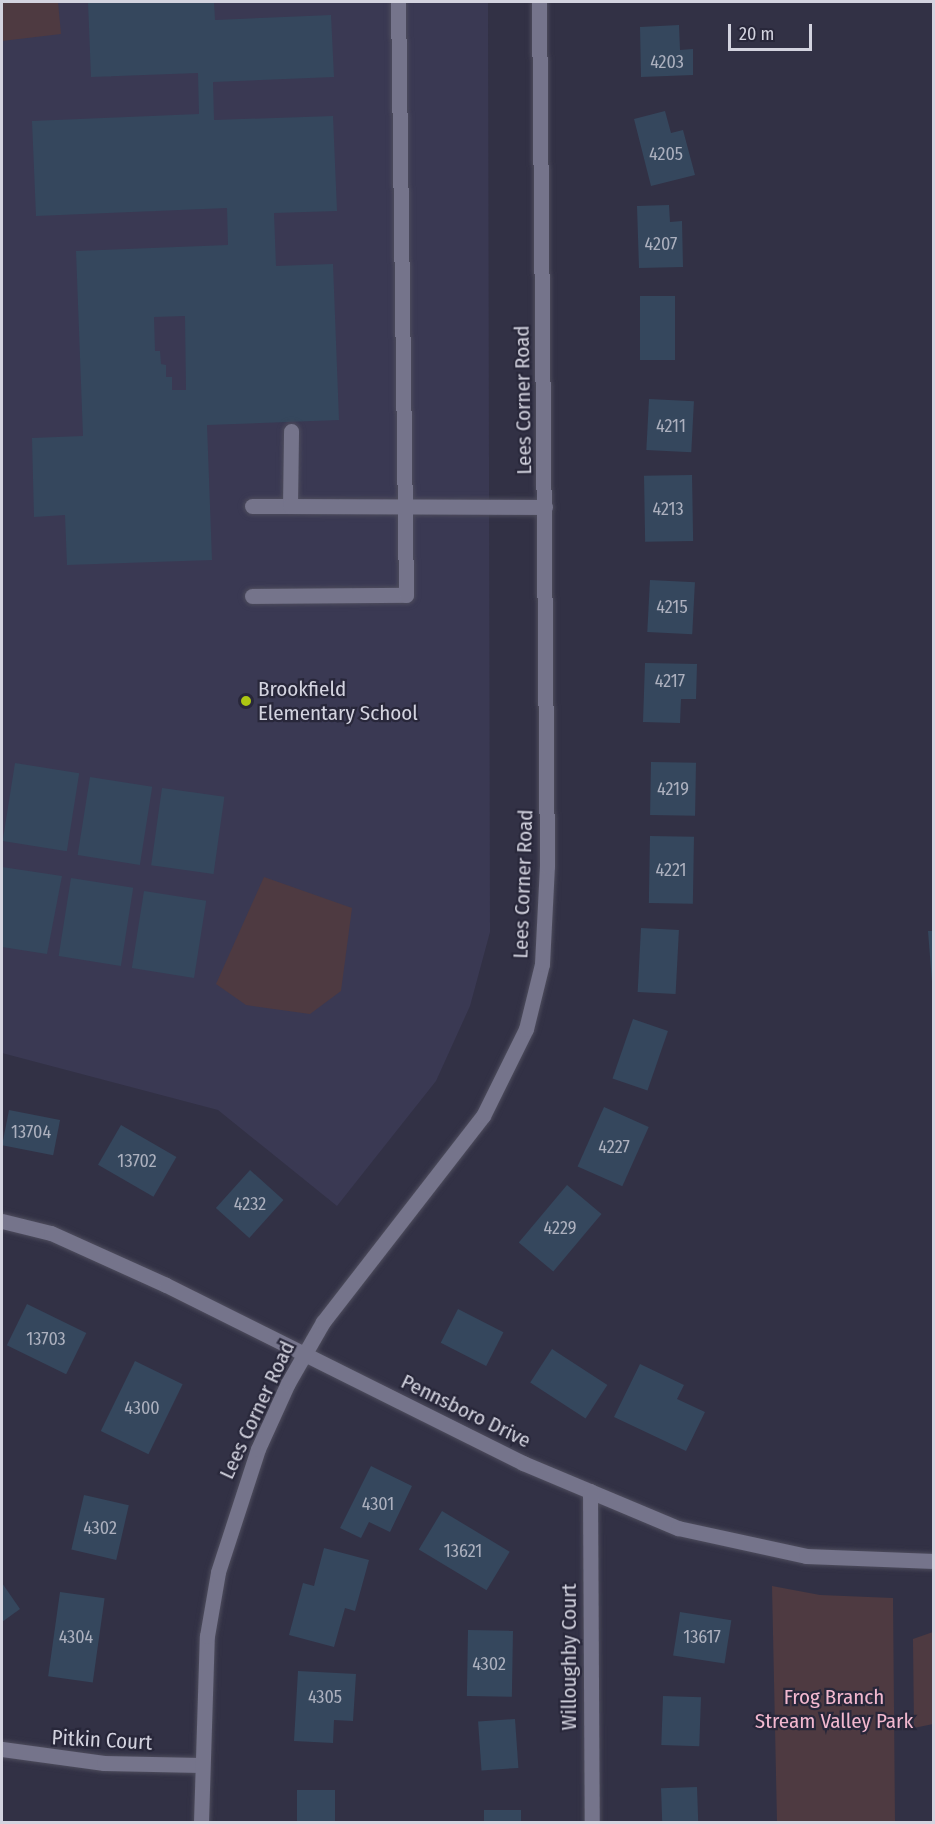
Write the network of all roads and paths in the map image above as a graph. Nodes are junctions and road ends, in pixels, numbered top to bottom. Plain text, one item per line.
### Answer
1 (398, 2) edge
2 (539, 2) edge
3 (291, 431) dead end
4 (252, 506) dead end
5 (290, 506) junction
6 (404, 507) junction
7 (545, 507) junction
8 (252, 596) dead end
9 (2, 1221) edge
10 (304, 1355) junction
11 (590, 1491) junction
12 (933, 1561) edge
13 (2, 1749) edge
14 (201, 1765) junction
15 (201, 1822) edge
16 (592, 1822) edge

1 - 6 street
2 - 7 street, Lees Corner Road
3 - 5 street
4 - 5 street
5 - 6 street
6 - 7 street
6 - 8 street
7 - 10 street, Lees Corner Road
9 - 10 street, Pennsboro Drive
10 - 11 street, Pennsboro Drive
10 - 14 street, Lees Corner Road
11 - 12 street, Pennsboro Drive
11 - 16 street, Willoughby Court
13 - 14 street, Pitkin Court
14 - 15 street, Lees Corner Road

